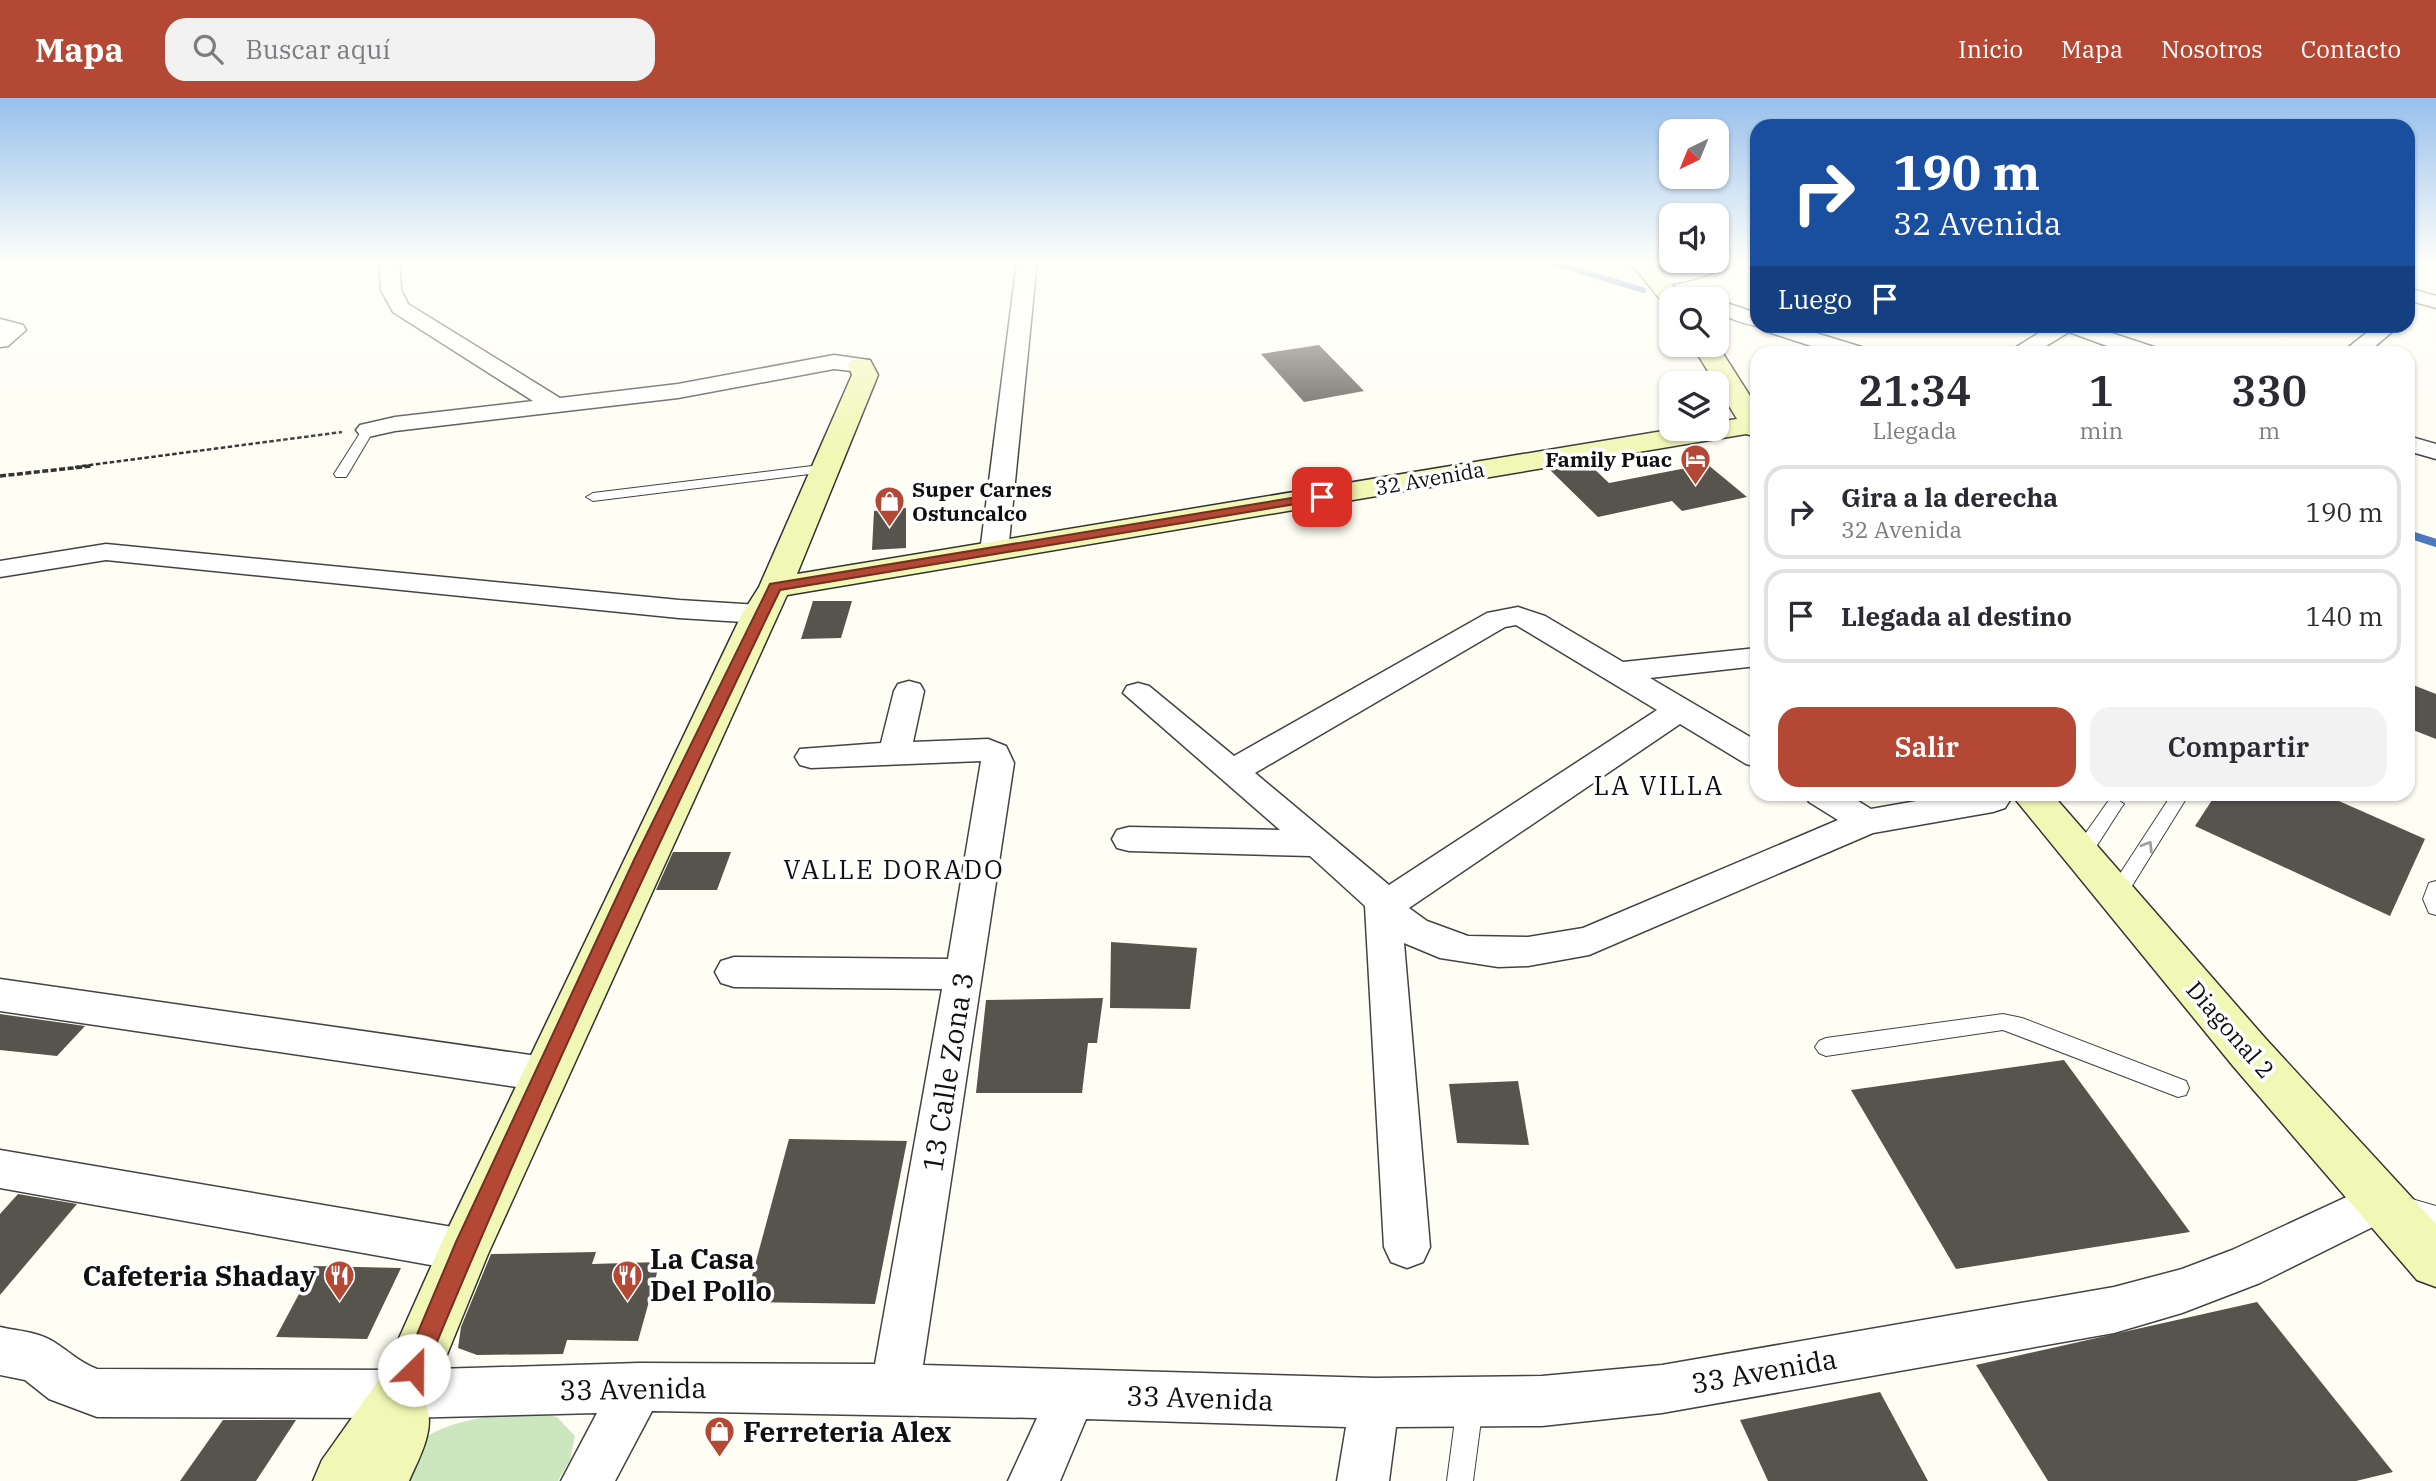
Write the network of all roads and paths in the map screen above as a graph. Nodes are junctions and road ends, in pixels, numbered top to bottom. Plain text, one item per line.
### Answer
1 (2, 326) edge
2 (428, 326) edge
3 (1020, 326) edge
4 (1795, 333) edge
5 (2052, 333) edge
6 (2091, 333) edge
7 (2379, 333) edge
8 (0, 341) edge
9 (1835, 346) edge
10 (2030, 346) edge
11 (2129, 346) edge
12 (2362, 346) edge
13 (1712, 357) edge
14 (862, 365) joint
15 (554, 404) junction
16 (1750, 418) edge
17 (1750, 427) edge
18 (368, 430) junction
19 (2415, 445) edge
20 (2436, 452) edge
21 (828, 468) junction
22 (341, 474) dead end
23 (0, 476) edge
24 (593, 497) dead end
25 (994, 552) junction
26 (0, 569) edge
27 (767, 600) junction
28 (1750, 658) edge
29 (1617, 672) junction
30 (909, 691) dead end
31 (1138, 693) dead end
32 (1679, 710) junction
33 (1750, 753) edge
34 (894, 754) junction
35 (811, 757) dead end
36 (1233, 772) junction
37 (1832, 801) edge
38 (1988, 801) edge
39 (2016, 801) edge
40 (2176, 801) edge
41 (2115, 804) dead end
42 (1866, 822) junction
43 (1129, 839) dead end
44 (1319, 844) junction
45 (2080, 856) junction
46 (2436, 888) edge
47 (2115, 897) junction
48 (1383, 908) junction
49 (2436, 908) edge
50 (734, 972) dead end
51 (964, 974) junction
52 (0, 995) edge
53 (1826, 1047) dead end
54 (544, 1074) junction
55 (2178, 1088) dead end
56 (0, 1169) edge
57 (2381, 1201) junction
58 (2436, 1217) edge
59 (1407, 1247) dead end
60 (464, 1250) junction
61 (2436, 1262) edge
62 (0, 1351) edge
63 (639, 1387) junction
64 (893, 1390) junction
65 (404, 1394) junction
66 (1072, 1395) junction
67 (1470, 1401) junction
68 (1375, 1403) junction
69 (343, 1481) edge
70 (379, 1481) edge
71 (587, 1481) edge
72 (1034, 1481) edge
73 (1363, 1481) edge
74 (1460, 1481) edge

1 - 8 street
2 - 15 street
3 - 25 street
4 - 9 street
5 - 10 street
6 - 11 street
7 - 12 street
13 - 16 street
14 - 15 street
14 - 21 street
15 - 18 street
17 - 25 street, 32 Avenida
18 - 22 lane
18 - 23 path
19 - 20 street
21 - 24 lane
21 - 27 street
25 - 27 street, 32 Avenida
26 - 27 street
27 - 54 street
28 - 29 street
29 - 32 street
29 - 36 street
30 - 34 street
31 - 36 street
32 - 33 street
32 - 48 street
34 - 35 street
34 - 51 street, 13 Calle Zona 3
36 - 44 street
37 - 42 street
38 - 42 street
39 - 45 street, Diagonal 2
47 -> 40 lane
41 - 45 lane
42 - 48 street
43 - 44 street
44 - 48 street
45 - 47 street, Diagonal 2
46 - 49 lane
47 - 57 street, Diagonal 2
48 - 59 street
50 - 51 street
51 - 64 street, 13 Calle Zona 3
52 - 54 street
53 - 55 lane
54 - 60 street
56 - 60 street
57 - 58 lane
57 - 61 street, Diagonal 2
57 - 67 street, 33 Avenida
60 - 65 street
62 - 65 street, 33 Avenida
63 - 64 street, 33 Avenida
63 - 65 street, 33 Avenida
63 - 71 street
64 - 66 street, 33 Avenida
65 - 69 street
65 - 70 street
66 - 68 street, 33 Avenida
66 - 72 street
67 - 68 street, 33 Avenida
67 - 74 lane
68 - 73 street

